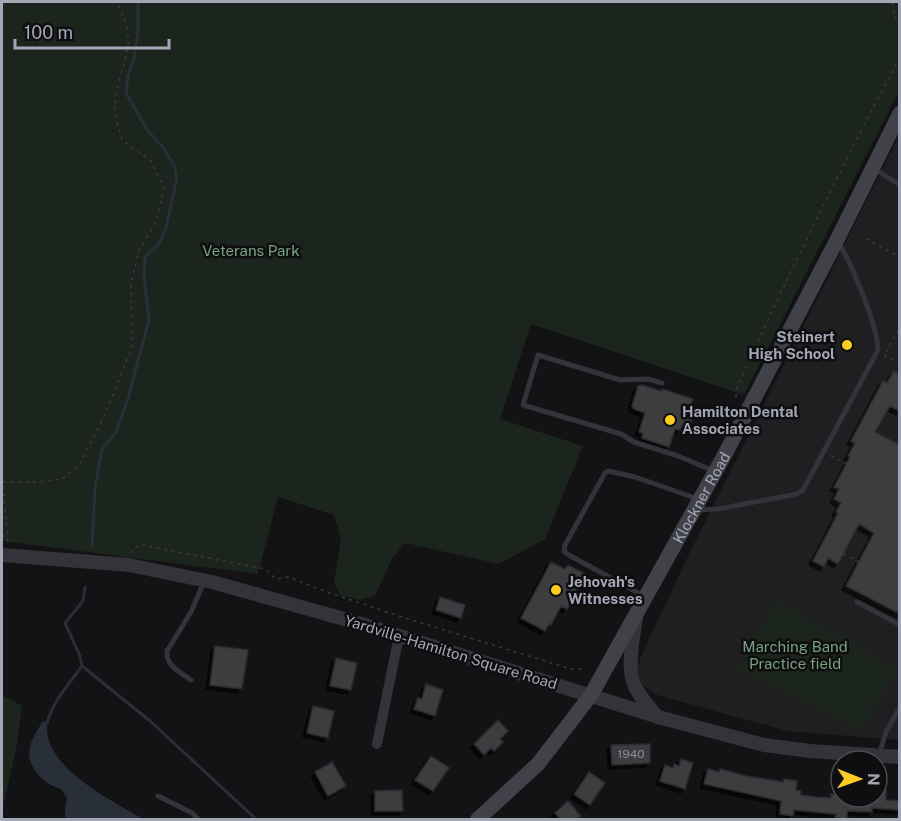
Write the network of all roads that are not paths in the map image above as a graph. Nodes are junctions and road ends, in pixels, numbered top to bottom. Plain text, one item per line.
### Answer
1 (900, 113) edge
2 (872, 168) junction
3 (900, 185) edge
4 (837, 240) junction
5 (662, 383) dead end
6 (715, 472) junction
7 (697, 505) junction
8 (6, 555) edge
9 (205, 580) junction
10 (646, 597) junction
11 (857, 602) dead end
12 (636, 614) junction
13 (900, 625) edge
14 (399, 636) junction
15 (191, 680) dead end
16 (591, 695) junction
17 (900, 707) edge
18 (657, 717) junction
19 (377, 744) dead end
20 (881, 749) edge
21 (829, 752) edge
22 (158, 796) dead end
23 (199, 819) edge
24 (477, 819) edge

1 - 2 main road, Klockner Road
2 - 3 lane
2 - 4 main road, Klockner Road
4 - 6 main road, Klockner Road
4 - 7 lane
5 - 6 lane
6 - 7 main road, Klockner Road
7 - 10 main road, Klockner Road
7 - 10 lane
8 - 9 street, Yardville-Hamilton Square Road
9 - 14 street, Yardville-Hamilton Square Road
9 - 15 lane
10 - 12 main road, Klockner Road
11 - 13 lane
12 - 16 main road, Klockner Road
12 - 18 street
14 - 16 street, Yardville-Hamilton Square Road
14 - 19 street
16 - 18 street, Yardville-Hamilton Square Road
16 - 24 main road, Klockner Road
17 - 20 lane
18 - 21 street, Yardville-Hamilton Square Road
22 - 23 lane

